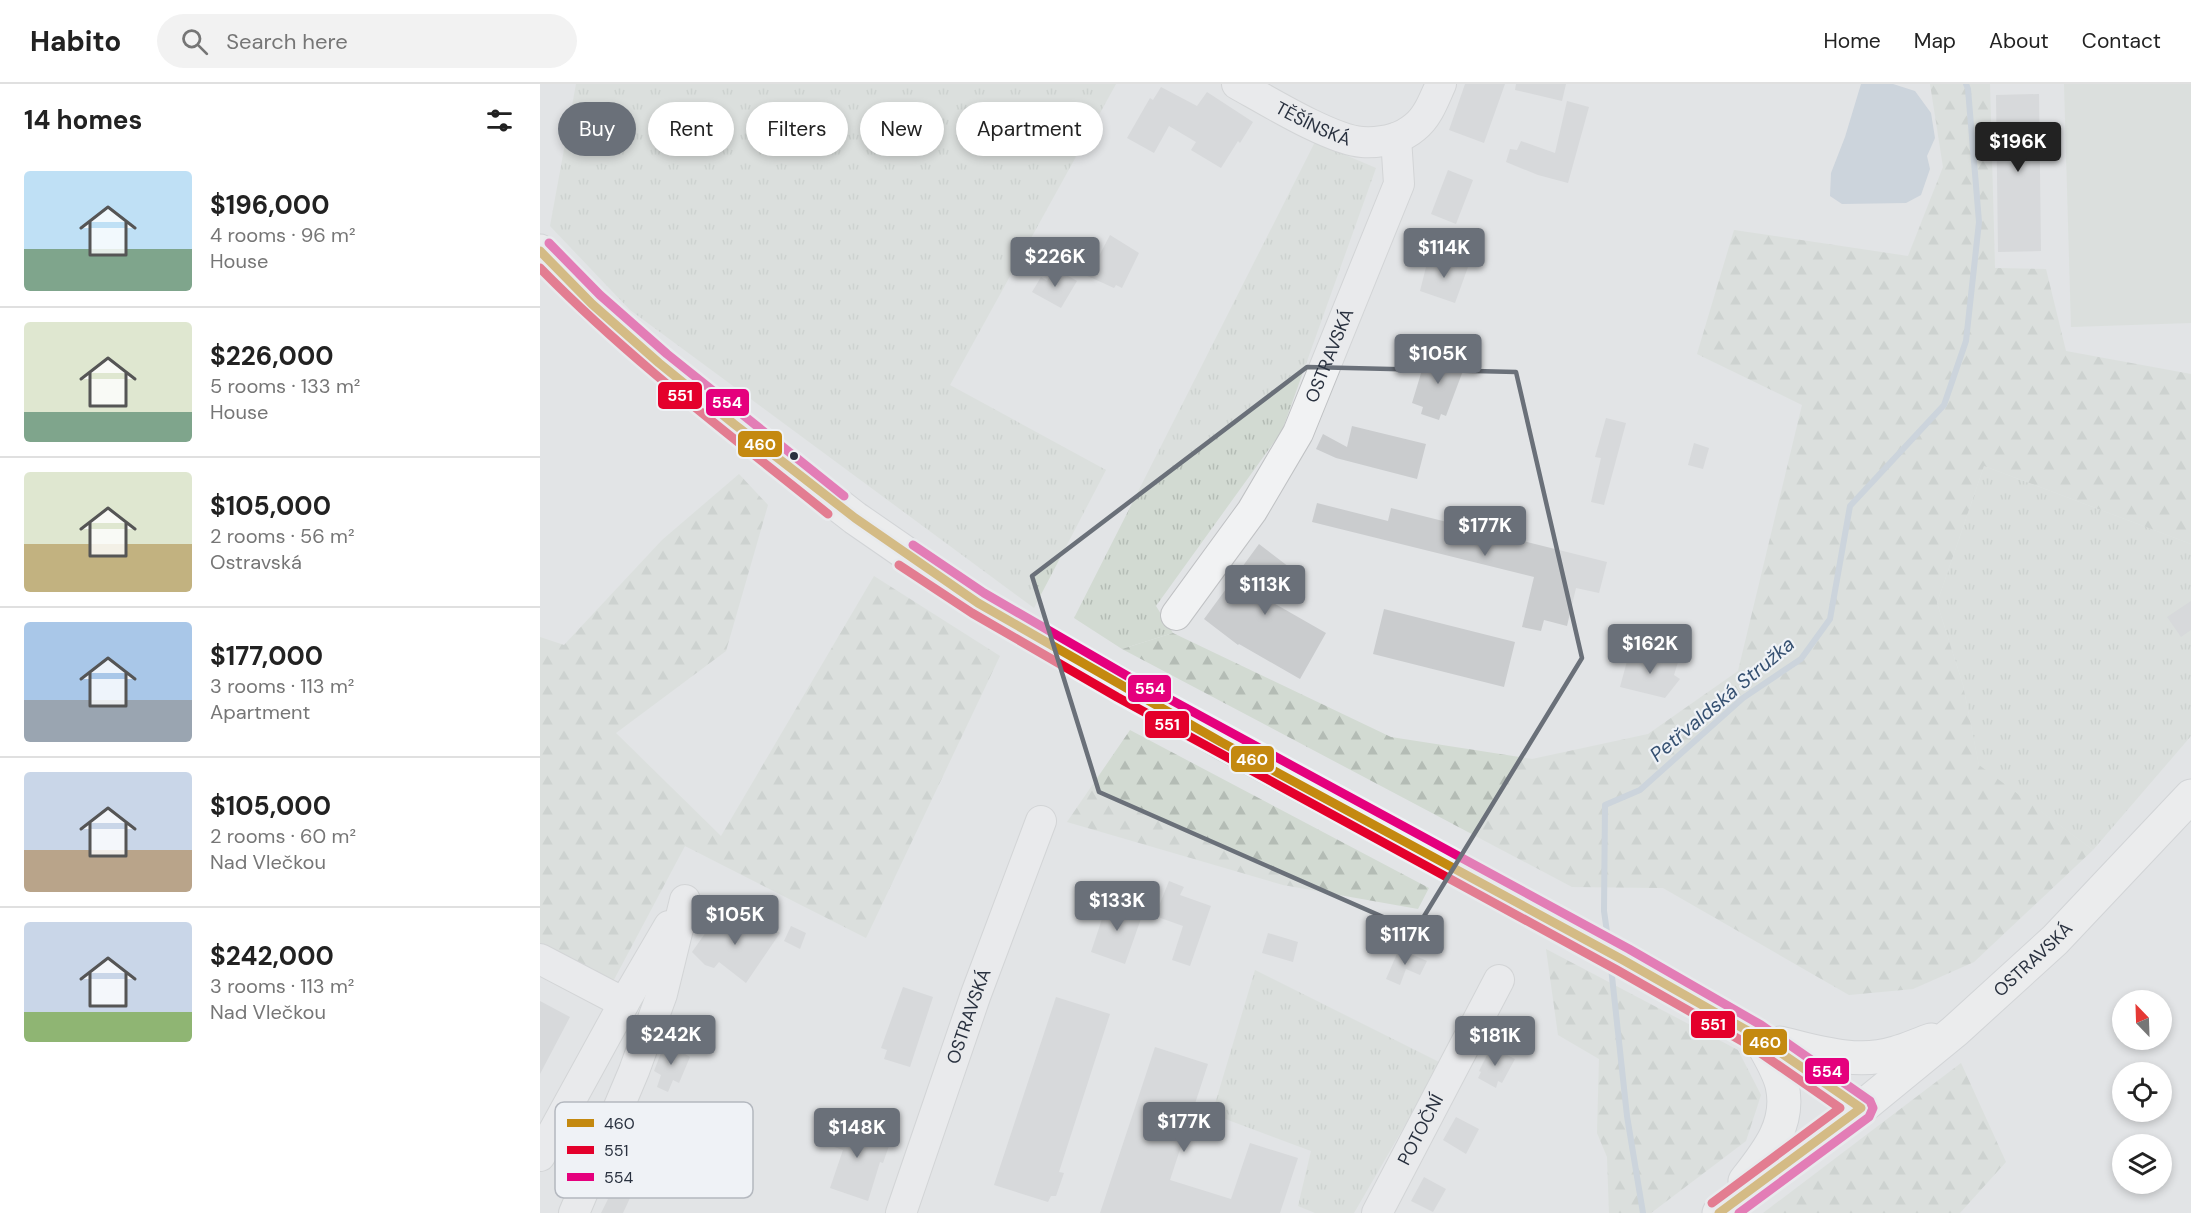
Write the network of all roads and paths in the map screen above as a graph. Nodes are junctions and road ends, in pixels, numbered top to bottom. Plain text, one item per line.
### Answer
1 (1237, 84) edge
2 (1441, 84) edge
3 (1396, 138) junction
4 (540, 251) edge
5 (1176, 615) dead end
6 (2191, 796) edge
7 (1041, 821) dead end
8 (540, 959) edge
9 (1499, 980) dead end
10 (624, 1003) junction
11 (1955, 1031) junction
12 (1759, 1037) junction
13 (570, 1102) edge
14 (621, 1102) edge
15 (1861, 1108) junction
16 (555, 1129) edge
17 (540, 1156) edge
18 (580, 1198) edge
19 (1720, 1212) edge
20 (574, 1213) edge
21 (901, 1213) edge
22 (1377, 1213) edge

1 - 3 street, TĚŠÍNSKÁ
2 - 3 street
3 - 5 street, OSTRAVSKÁ
4 - 12 main road
6 - 11 main road, OSTRAVSKÁ
7 - 21 street, OSTRAVSKÁ
8 - 10 street
9 - 22 street, POTOČNÍ
10 - 13 street
10 - 14 street
11 - 12 main road
11 - 15 main road, OSTRAVSKÁ
12 - 15 main road
12 - 19 main road
15 - 19 main road, OSTRAVSKÁ
16 - 17 street
18 - 20 street

